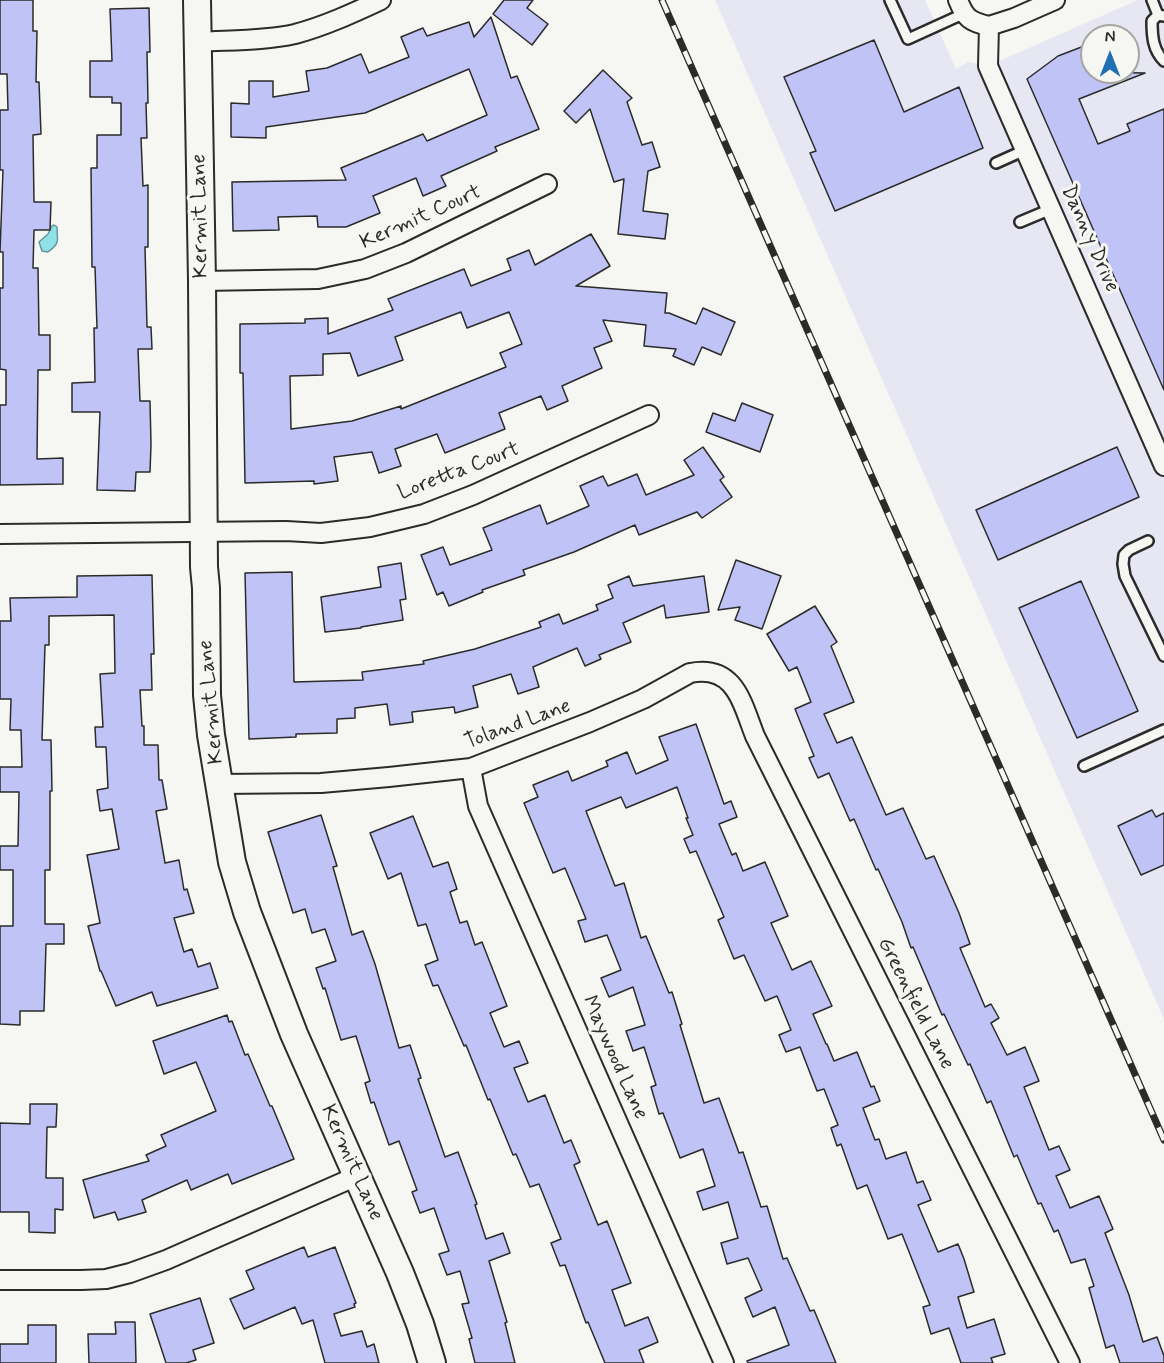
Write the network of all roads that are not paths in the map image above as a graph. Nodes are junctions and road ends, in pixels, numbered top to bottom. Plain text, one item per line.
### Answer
1 (197, 0) edge
2 (381, 0) edge
3 (890, 0) edge
4 (1055, 0) edge
5 (1152, 0) edge
6 (960, 7) edge
7 (1161, 16) edge
8 (988, 26) junction
9 (198, 42) junction
10 (1164, 61) edge
11 (1025, 150) junction
12 (996, 163) dead end
13 (547, 184) dead end
14 (1051, 209) junction
15 (1020, 222) dead end
16 (202, 281) junction
17 (649, 415) dead end
18 (1164, 466) edge
19 (204, 532) junction
20 (0, 534) edge
21 (1148, 541) dead end
22 (1164, 656) edge
23 (713, 673) joint
24 (1164, 730) edge
25 (1084, 766) dead end
26 (471, 768) junction
27 (220, 784) junction
28 (357, 1176) junction
29 (0, 1280) edge
30 (432, 1363) edge
31 (724, 1363) edge
32 (1070, 1363) edge

1 - 9 street, Kermit Lane
2 - 9 street
3 - 6 lane
4 - 8 street
5 - 7 lane
6 - 8 street
7 - 10 lane
8 - 11 street, Danny Drive
9 - 16 street, Kermit Lane
11 - 12 lane
11 - 14 street, Danny Drive
13 - 16 street, Kermit Court
14 - 15 lane
14 - 18 street, Danny Drive
16 - 19 street, Kermit Lane
17 - 19 street, Loretta Court
19 - 20 street, Loretta Court
19 - 27 street, Kermit Lane
21 - 22 lane
23 - 26 street, Toland Lane
23 - 32 street, Greenfield Lane
24 - 25 lane
26 - 27 street, Toland Lane
26 - 31 street, Maywood Lane
27 - 28 street, Kermit Lane
28 - 29 street
28 - 30 street, Kermit Lane

